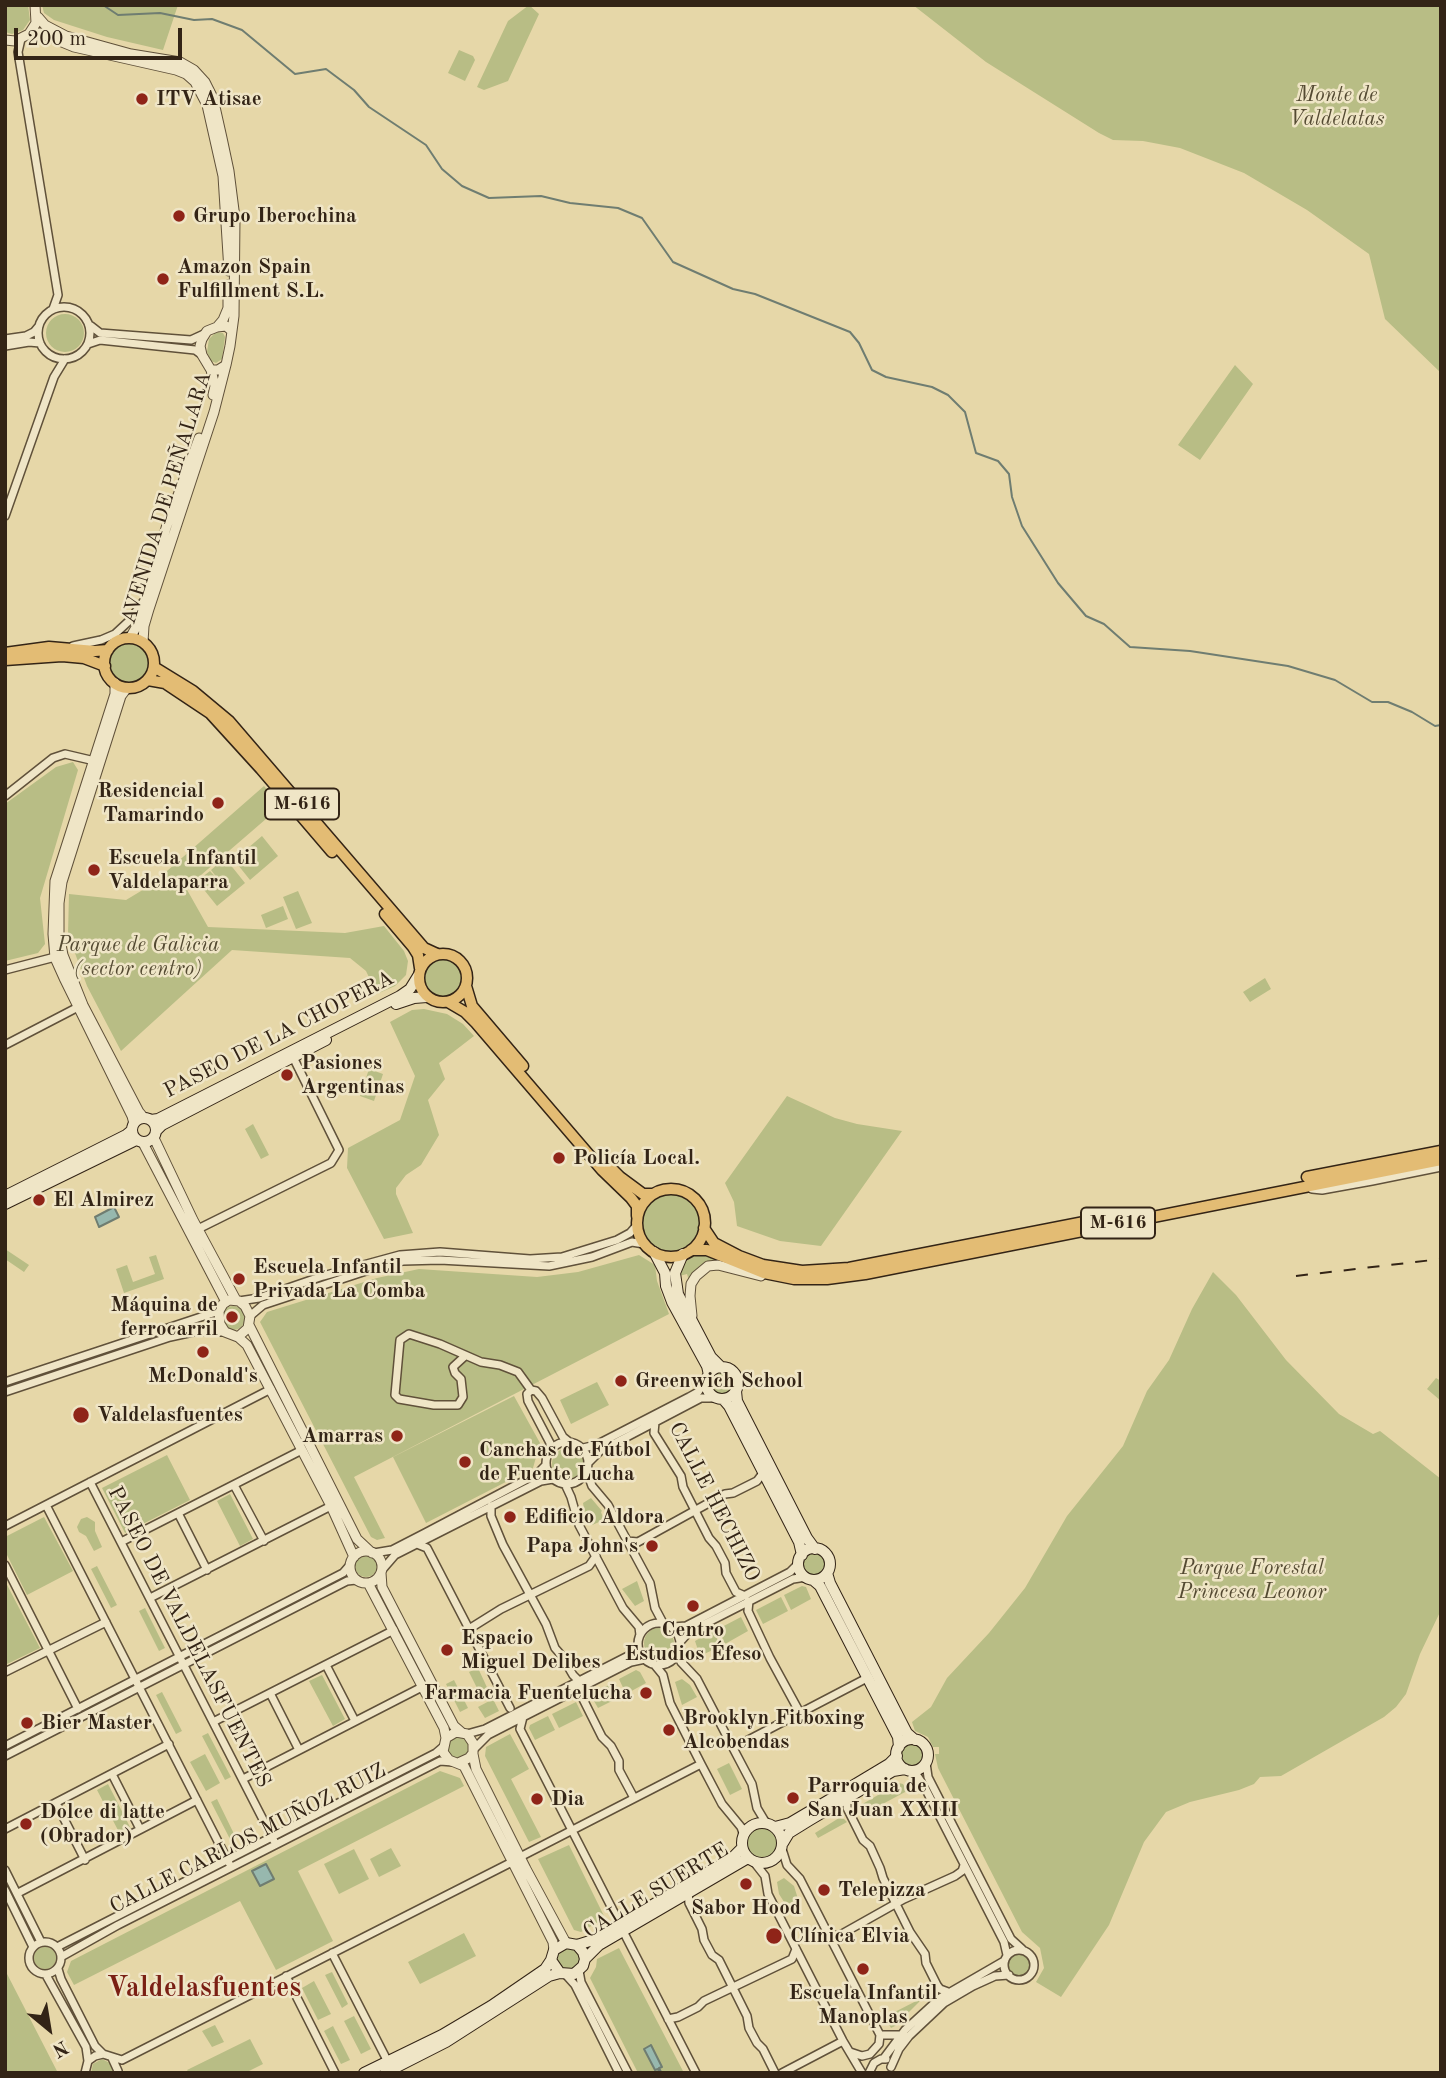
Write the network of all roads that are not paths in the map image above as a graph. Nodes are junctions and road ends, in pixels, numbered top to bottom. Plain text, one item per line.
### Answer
1 (36, 5) edge
2 (37, 17) junction
3 (25, 37) junction
4 (7, 40) edge
5 (18, 52) junction
6 (58, 295) junction
7 (71, 308) junction
8 (53, 309) junction
9 (89, 324) junction
10 (39, 325) junction
11 (217, 327) junction
12 (207, 331) junction
13 (232, 331) junction
14 (5, 339) edge
15 (40, 343) junction
16 (88, 344) junction
17 (5, 346) edge
18 (51, 355) junction
19 (202, 355) junction
20 (65, 359) junction
21 (226, 365) junction
22 (211, 370) junction
23 (54, 377) junction
24 (5, 516) edge
25 (145, 598) junction
26 (130, 638) junction
27 (143, 642) junction
28 (62, 648) junction
29 (108, 650) junction
30 (5, 651) edge
31 (5, 660) edge
32 (104, 666) junction
33 (154, 667) junction
34 (148, 680) junction
35 (115, 683) junction
36 (127, 688) junction
37 (96, 761) junction
38 (5, 796) edge
39 (437, 954) junction
40 (59, 956) junction
41 (5, 970) edge
42 (419, 972) junction
43 (466, 986) junction
44 (427, 997) junction
45 (448, 1002) junction
46 (80, 1006) junction
47 (5, 1045) edge
48 (293, 1057) junction
49 (133, 1127) junction
50 (152, 1127) junction
51 (140, 1142) junction
52 (1441, 1151) edge
53 (1441, 1160) edge
54 (1441, 1167) edge
55 (1290, 1188) junction
56 (652, 1194) junction
57 (5, 1196) edge
58 (5, 1204) edge
59 (637, 1221) junction
60 (704, 1228) junction
61 (198, 1229) junction
62 (644, 1244) junction
63 (654, 1252) junction
64 (687, 1252) junction
65 (794, 1279) junction
66 (234, 1301) junction
67 (219, 1311) junction
68 (249, 1321) junction
69 (696, 1331) junction
70 (225, 1332) junction
71 (238, 1336) junction
72 (465, 1356) junction
73 (722, 1367) junction
74 (708, 1378) junction
75 (5, 1382) edge
76 (271, 1389) junction
77 (531, 1390) junction
78 (736, 1391) junction
79 (5, 1392) edge
80 (719, 1399) junction
81 (655, 1422) junction
82 (569, 1442) junction
83 (583, 1448) junction
84 (302, 1450) junction
85 (550, 1451) junction
86 (589, 1462) junction
87 (546, 1465) junction
88 (586, 1472) junction
89 (763, 1473) junction
90 (553, 1479) junction
91 (90, 1482) junction
92 (565, 1484) junction
93 (234, 1485) junction
94 (46, 1505) junction
95 (331, 1506) junction
96 (491, 1506) junction
97 (695, 1510) junction
98 (178, 1513) junction
99 (5, 1526) edge
100 (431, 1537) junction
101 (264, 1541) junction
102 (627, 1541) junction
103 (121, 1542) junction
104 (417, 1544) junction
105 (427, 1548) junction
106 (815, 1549) junction
107 (373, 1553) junction
108 (596, 1556) junction
109 (800, 1559) junction
110 (352, 1561) junction
111 (5, 1565) edge
112 (207, 1570) junction
113 (381, 1572) junction
114 (827, 1573) junction
115 (810, 1579) junction
116 (356, 1580) junction
117 (369, 1583) junction
118 (531, 1594) junction
119 (150, 1598) junction
120 (747, 1599) junction
121 (106, 1622) junction
122 (663, 1623) junction
123 (673, 1627) junction
124 (469, 1629) junction
125 (394, 1630) junction
126 (640, 1635) junction
127 (681, 1642) junction
128 (638, 1645) junction
129 (48, 1650) junction
130 (679, 1652) junction
131 (182, 1660) junction
132 (645, 1660) junction
133 (654, 1664) junction
134 (326, 1665) junction
135 (5, 1672) edge
136 (867, 1678) junction
137 (138, 1683) junction
138 (580, 1684) junction
139 (422, 1687) junction
140 (270, 1693) junction
141 (510, 1708) junction
142 (78, 1709) junction
143 (800, 1713) junction
144 (521, 1714) junction
145 (355, 1721) junction
146 (506, 1722) junction
147 (213, 1723) junction
148 (520, 1729) junction
149 (464, 1733) junction
150 (915, 1740) junction
151 (444, 1743) junction
152 (169, 1744) junction
153 (5, 1746) edge
154 (733, 1748) junction
155 (299, 1750) junction
156 (473, 1751) junction
157 (898, 1751) junction
158 (5, 1756) edge
159 (455, 1762) junction
160 (926, 1763) junction
161 (701, 1764) junction
162 (909, 1770) junction
163 (112, 1774) junction
164 (243, 1779) junction
165 (634, 1798) junction
166 (847, 1798) junction
167 (197, 1800) junction
168 (56, 1803) junction
169 (771, 1825) junction
170 (5, 1829) edge
171 (140, 1829) junction
172 (572, 1830) junction
173 (744, 1836) junction
174 (274, 1841) junction
175 (783, 1846) junction
176 (742, 1847) junction
177 (516, 1859) junction
178 (85, 1860) junction
179 (751, 1860) junction
180 (230, 1863) junction
181 (964, 1865) junction
182 (5, 1870) edge
183 (5, 1890) edge
184 (688, 1892) junction
185 (18, 1894) junction
186 (896, 1903) junction
187 (621, 1928) junction
188 (830, 1936) junction
189 (41, 1942) junction
190 (566, 1943) junction
191 (577, 1945) junction
192 (33, 1947) junction
193 (57, 1947) junction
194 (796, 1950) junction
195 (1022, 1950) junction
196 (332, 1953) junction
197 (553, 1955) junction
198 (61, 1956) junction
199 (1006, 1958) junction
200 (584, 1959) junction
201 (58, 1969) junction
202 (579, 1971) junction
203 (563, 1974) junction
204 (46, 1975) junction
205 (286, 1976) junction
206 (1009, 1976) junction
207 (732, 1987) junction
208 (948, 1992) junction
209 (668, 2019) junction
210 (880, 2035) junction
211 (901, 2035) junction
212 (843, 2041) junction
213 (849, 2052) junction
214 (107, 2056) junction
215 (122, 2060) junction
216 (88, 2061) junction
217 (888, 2063) edge
218 (389, 2069) edge
219 (85, 2072) edge
220 (117, 2072) edge
221 (335, 2073) edge
222 (364, 2073) edge
223 (619, 2073) edge
224 (628, 2073) edge
225 (696, 2073) edge
226 (775, 2073) edge
227 (782, 2073) edge
228 (862, 2073) edge
229 (869, 2073) edge

1 - 2 street
2 - 3 street
2 - 13 street
3 - 4 street
3 - 5 street
3 - 11 street
4 - 5 street
5 - 6 street
6 - 7 street
6 - 8 street
7 - 8 street
7 - 9 street
8 - 10 street
9 - 12 street
9 - 16 street
10 - 14 street
10 - 15 street
11 - 12 street
11 - 13 street
12 - 19 street
13 - 21 street, AVENIDA DE PEÑALARA
15 - 17 street
15 - 18 street
16 - 19 street
16 - 20 street
18 - 20 street
18 - 23 street
19 - 22 street
20 - 23 street
21 - 22 street
21 - 27 street, AVENIDA DE PEÑALARA
22 - 25 street, AVENIDA DE PEÑALARA
23 - 24 street
25 - 26 street, AVENIDA DE PEÑALARA
25 - 28 street
26 - 27 highway
26 - 29 highway
27 - 33 highway
28 - 29 highway
28 - 30 highway
29 - 32 highway
31 - 32 highway
32 - 35 highway
33 - 34 highway
33 - 39 highway, M-616
34 - 36 highway
34 - 42 highway, M-616
35 - 36 highway
35 - 37 street
36 - 37 street
37 - 38 street
37 - 40 street
39 - 42 highway
39 - 43 highway, M-616
40 - 41 street
40 - 46 street
42 - 44 highway, M-616
42 - 50 main road, PASEO DE LA CHOPERA
43 - 45 highway
43 - 56 highway, M-616
44 - 45 highway
44 - 48 main road, PASEO DE LA CHOPERA
45 - 59 highway
46 - 47 street
46 - 49 street
46 - 50 street
48 - 50 main road, PASEO DE LA CHOPERA
48 - 61 street
49 - 50 main road
49 - 51 main road
49 - 57 main road
50 - 51 main road
50 - 61 street
51 - 58 main road
51 - 66 street
52 - 60 highway, M-616
53 - 55 highway, M-616
54 - 55 street
55 - 65 highway, M-616
56 - 59 highway
56 - 60 highway, M-616
59 - 62 highway
59 - 66 street
60 - 64 highway
61 - 66 street
62 - 63 highway
62 - 68 street
63 - 64 highway, M-616
63 - 74 main road
64 - 65 highway, M-616
64 - 69 main road
65 - 69 street
66 - 67 street
66 - 68 street
67 - 70 street
67 - 75 street
68 - 71 street
68 - 107 street
69 - 73 main road
70 - 71 street
70 - 79 street
71 - 76 street
72 - 72 street
72 - 77 street
73 - 74 main road
73 - 78 main road
74 - 80 main road
74 - 83 street
76 - 84 street
76 - 91 street
77 - 82 street
77 - 85 street
78 - 80 main road
78 - 106 main road
80 - 81 street
80 - 89 main road
81 - 86 street
81 - 97 street, CALLE HECHIZO
82 - 83 street
82 - 85 street
83 - 86 street
84 - 93 street
84 - 95 street
85 - 87 street
86 - 88 street
87 - 90 street
87 - 107 street
88 - 92 street
88 - 102 street
89 - 97 street
89 - 109 main road
90 - 92 street
90 - 96 street
91 - 94 street
91 - 103 street, PASEO DE VALDELASFUENTES
92 - 108 street
93 - 98 street
93 - 101 street
94 - 99 street
94 - 121 street
95 - 101 street
95 - 110 street
96 - 100 street
96 - 118 street
97 - 102 street
97 - 120 street, CALLE HECHIZO
98 - 103 street
98 - 112 street
100 - 104 street
100 - 105 street
101 - 112 street
102 - 122 street
103 - 119 street, PASEO DE VALDELASFUENTES
104 - 105 street
104 - 113 street
105 - 124 street
106 - 109 main road
106 - 114 main road
107 - 110 street
107 - 113 street
108 - 118 street
108 - 126 street
109 - 115 main road
109 - 120 street
110 - 116 street
110 - 131 street
111 - 129 street
112 - 119 street
113 - 117 street
113 - 149 street
114 - 115 main road
114 - 150 main road
115 - 120 street
115 - 136 main road
116 - 117 street
116 - 131 street
117 - 125 street
118 - 124 street
118 - 138 street
119 - 131 street, PASEO DE VALDELASFUENTES
120 - 123 street
120 - 127 street
120 - 143 street, CALLE HECHIZO
121 - 129 street
121 - 137 street
122 - 123 street
122 - 126 street
123 - 127 street
124 - 141 street
125 - 134 street
125 - 139 street
126 - 128 street
127 - 130 street
128 - 132 street
128 - 138 street
129 - 135 street
129 - 142 street
130 - 133 street
130 - 154 street
131 - 137 street
131 - 147 street, PASEO DE VALDELASFUENTES
132 - 133 street
132 - 138 street
133 - 161 street
134 - 140 street
134 - 145 street
136 - 143 street
136 - 157 main road
137 - 142 street
137 - 152 street
137 - 158 street
138 - 144 street
138 - 165 street
139 - 145 street
139 - 151 street
140 - 147 street
140 - 155 street
141 - 144 street
141 - 146 street
142 - 153 street
143 - 154 street
144 - 146 street
144 - 148 street
145 - 155 street
146 - 148 street
146 - 149 street
146 - 156 street
147 - 164 street, PASEO DE VALDELASFUENTES
148 - 172 street
149 - 151 street
149 - 156 street
150 - 157 main road
150 - 160 main road
151 - 159 street
151 - 174 street, CALLE CARLOS MUÑOZ RUIZ
152 - 163 street
152 - 167 street
154 - 169 street
155 - 164 street
156 - 159 street
156 - 177 street
157 - 162 main road
157 - 169 main road
159 - 174 street, CALLE CARLOS MUÑOZ RUIZ
159 - 177 street
160 - 162 main road
160 - 195 street
161 - 165 street
161 - 173 street
162 - 166 main road
162 - 181 street
163 - 168 street
163 - 171 street
164 - 174 street, PASEO DE VALDELASFUENTES
165 - 172 street
166 - 175 main road
166 - 186 street
167 - 171 street
167 - 180 street
168 - 170 street
168 - 178 street
169 - 173 main road
169 - 175 main road
171 - 178 street
172 - 177 street
172 - 187 street
173 - 176 main road
174 - 180 street, CALLE CARLOS MUÑOZ RUIZ
175 - 179 main road
175 - 188 street
176 - 179 main road
176 - 187 main road, CALLE SUERTE
177 - 190 street
177 - 196 street
177 - 197 street
178 - 185 street
179 - 184 main road, CALLE SUERTE
179 - 194 street
180 - 193 street, CALLE CARLOS MUÑOZ RUIZ
180 - 198 street, CALLE CARLOS MUÑOZ RUIZ
181 - 186 street
181 - 199 street
182 - 185 street
183 - 192 street
184 - 187 main road, CALLE SUERTE
184 - 207 street
185 - 189 street
186 - 188 street
186 - 208 street
187 - 191 main road, CALLE SUERTE
187 - 200 main road, CALLE SUERTE
187 - 209 street
188 - 210 street
189 - 192 street
189 - 193 street
190 - 191 main road
190 - 197 main road
191 - 200 main road
192 - 204 street
193 - 198 street
194 - 207 street
194 - 212 street
195 - 199 street
195 - 206 street
196 - 205 street
196 - 218 street
197 - 203 main road
197 - 218 main road
198 - 201 street
199 - 206 street
199 - 208 street
200 - 202 main road
201 - 204 street
201 - 214 street
202 - 203 main road
202 - 224 street
203 - 218 main road
203 - 223 street
204 - 216 street
205 - 215 street
205 - 221 street
206 - 217 street
207 - 209 street
207 - 226 street
208 - 211 street
209 - 225 street
210 - 211 street
210 - 213 street
210 - 217 street
211 - 217 street
212 - 213 street
212 - 227 street
213 - 228 street
214 - 215 street
214 - 216 street
214 - 220 street
215 - 220 street
216 - 219 street
217 - 229 street
218 - 222 main road

